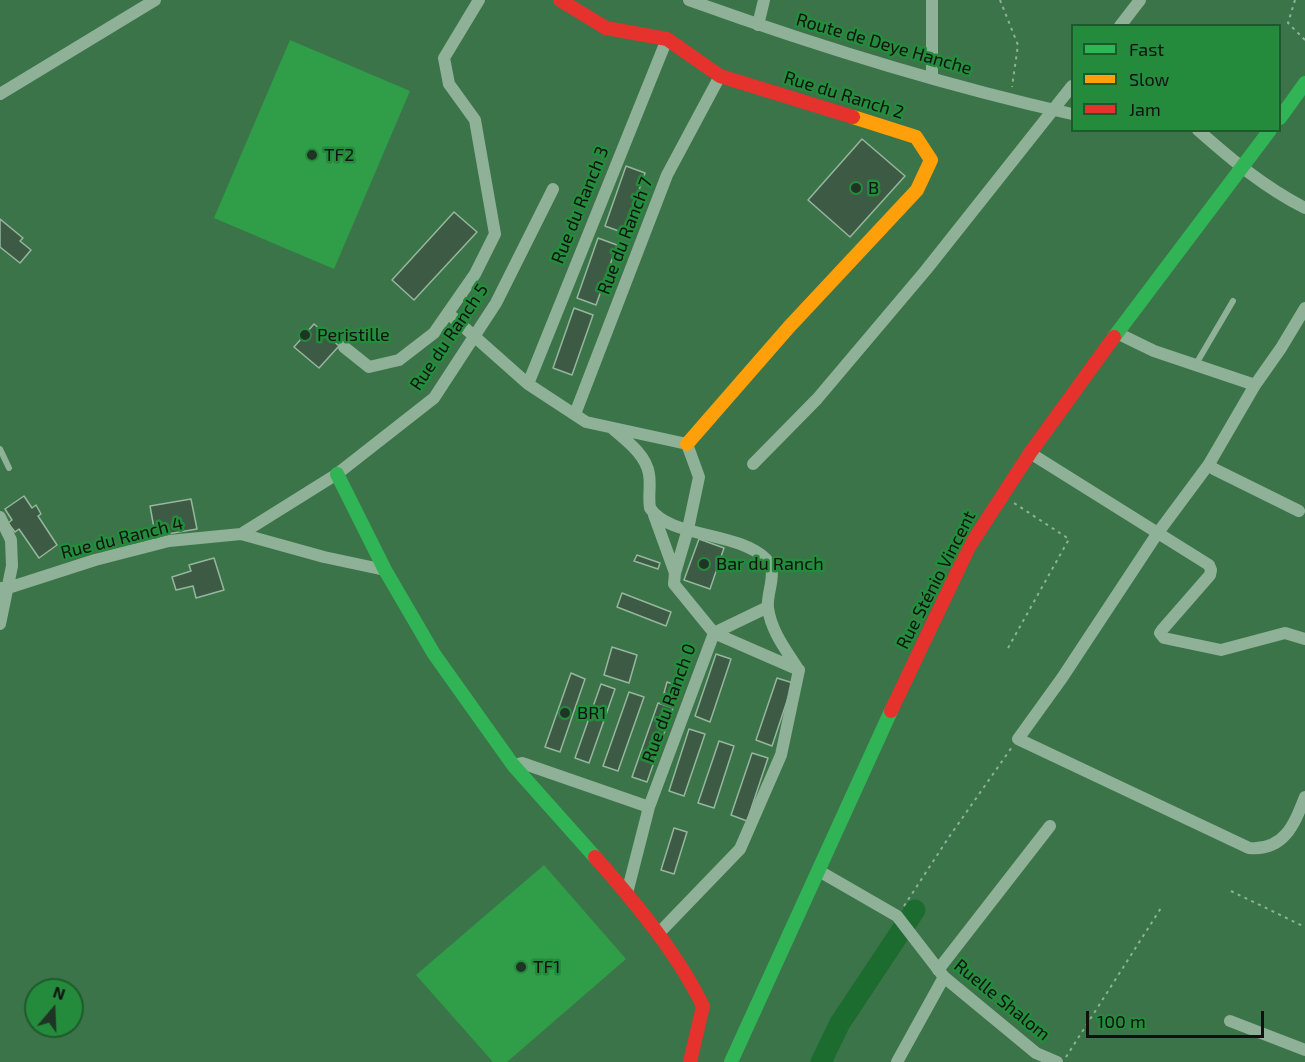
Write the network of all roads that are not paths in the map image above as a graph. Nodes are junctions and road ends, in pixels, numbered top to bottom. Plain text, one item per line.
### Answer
1 (155, 0) edge
2 (479, 0) edge
3 (560, 0) edge
4 (688, 0) edge
5 (764, 0) edge
6 (932, 0) edge
7 (1140, 0) edge
8 (1122, 24) edge
9 (758, 25) junction
10 (667, 39) junction
11 (720, 75) junction
12 (932, 78) junction
13 (1305, 83) edge
14 (1071, 87) edge
15 (0, 94) edge
16 (1053, 110) junction
17 (1071, 114) edge
18 (1281, 117) edge
19 (1200, 132) edge
20 (1268, 132) edge
21 (1241, 168) junction
22 (554, 189) dead end
23 (1305, 208) edge
24 (1233, 301) dead end
25 (1305, 308) edge
26 (448, 314) junction
27 (1117, 333) junction
28 (475, 336) junction
29 (344, 347) dead end
30 (1196, 364) junction
31 (528, 384) junction
32 (1255, 385) junction
33 (575, 414) junction
34 (612, 427) junction
35 (687, 444) junction
36 (0, 449) edge
37 (1030, 453) junction
38 (753, 464) dead end
39 (1209, 464) junction
40 (9, 468) dead end
41 (337, 474) junction
42 (1299, 511) dead end
43 (654, 515) junction
44 (0, 517) edge
45 (688, 529) junction
46 (241, 534) junction
47 (1157, 534) junction
48 (386, 570) junction
49 (675, 573) junction
50 (4, 588) edge
51 (768, 607) junction
52 (0, 624) edge
53 (714, 633) junction
54 (1305, 639) edge
55 (799, 670) junction
56 (513, 765) junction
57 (1305, 797) edge
58 (649, 807) junction
59 (1050, 826) dead end
60 (819, 871) junction
61 (627, 893) junction
62 (658, 934) junction
63 (941, 973) junction
64 (1230, 1022) dead end
65 (1305, 1050) edge
66 (690, 1062) edge
67 (731, 1062) edge
68 (897, 1062) edge
69 (1057, 1062) edge

1 - 15 street
2 - 26 street
3 - 10 street, Rue du Ranch 2
4 - 9 street, Route de Deye Hanche
5 - 9 street
6 - 12 street
7 - 8 street
9 - 12 street, Route de Deye Hanche
10 - 11 street, Rue du Ranch 2
10 - 31 street, Rue du Ranch 3
11 - 33 street, Rue du Ranch 7
11 - 35 street, Rue du Ranch 2
12 - 16 street, Route de Deye Hanche
13 - 18 street
14 - 16 street
16 - 17 street, Route de Deye Hanche
16 - 38 street
19 - 21 street
20 - 21 street, Rue Sténio Vincent
21 - 23 street
21 - 27 street, Rue Sténio Vincent
22 - 28 street, Rue du Ranch 5
24 - 30 lane
25 - 32 street
26 - 28 street
26 - 29 street
27 - 30 street
27 - 37 street, Rue Sténio Vincent
28 - 31 street
28 - 41 street, Rue du Ranch 5
30 - 32 street
31 - 33 street
32 - 39 street
33 - 34 street
34 - 35 street
34 - 43 street
35 - 45 street
36 - 40 lane
37 - 47 street
37 - 60 street, Rue Sténio Vincent
39 - 42 street
39 - 47 street
41 - 46 street, Rue du Ranch 5
41 - 48 street
43 - 45 street
43 - 49 street
44 - 50 street
45 - 49 street
45 - 51 street
46 - 48 street, Rue du Ranch 4
46 - 50 street, Rue du Ranch 4
47 - 54 street
47 - 57 street
48 - 56 street
49 - 53 street
50 - 52 street
51 - 53 street
51 - 55 street
53 - 55 street, Rue du Ranch 0
53 - 58 street, Rue du Ranch 0
55 - 62 street
56 - 58 street
56 - 61 street
58 - 61 street, Rue du Ranch 0
59 - 63 street
60 - 63 street, Ruelle Shalom
60 - 67 street, Rue Sténio Vincent
61 - 62 street
62 - 66 street
63 - 68 street
63 - 69 street, Ruelle Shalom
64 - 65 street

